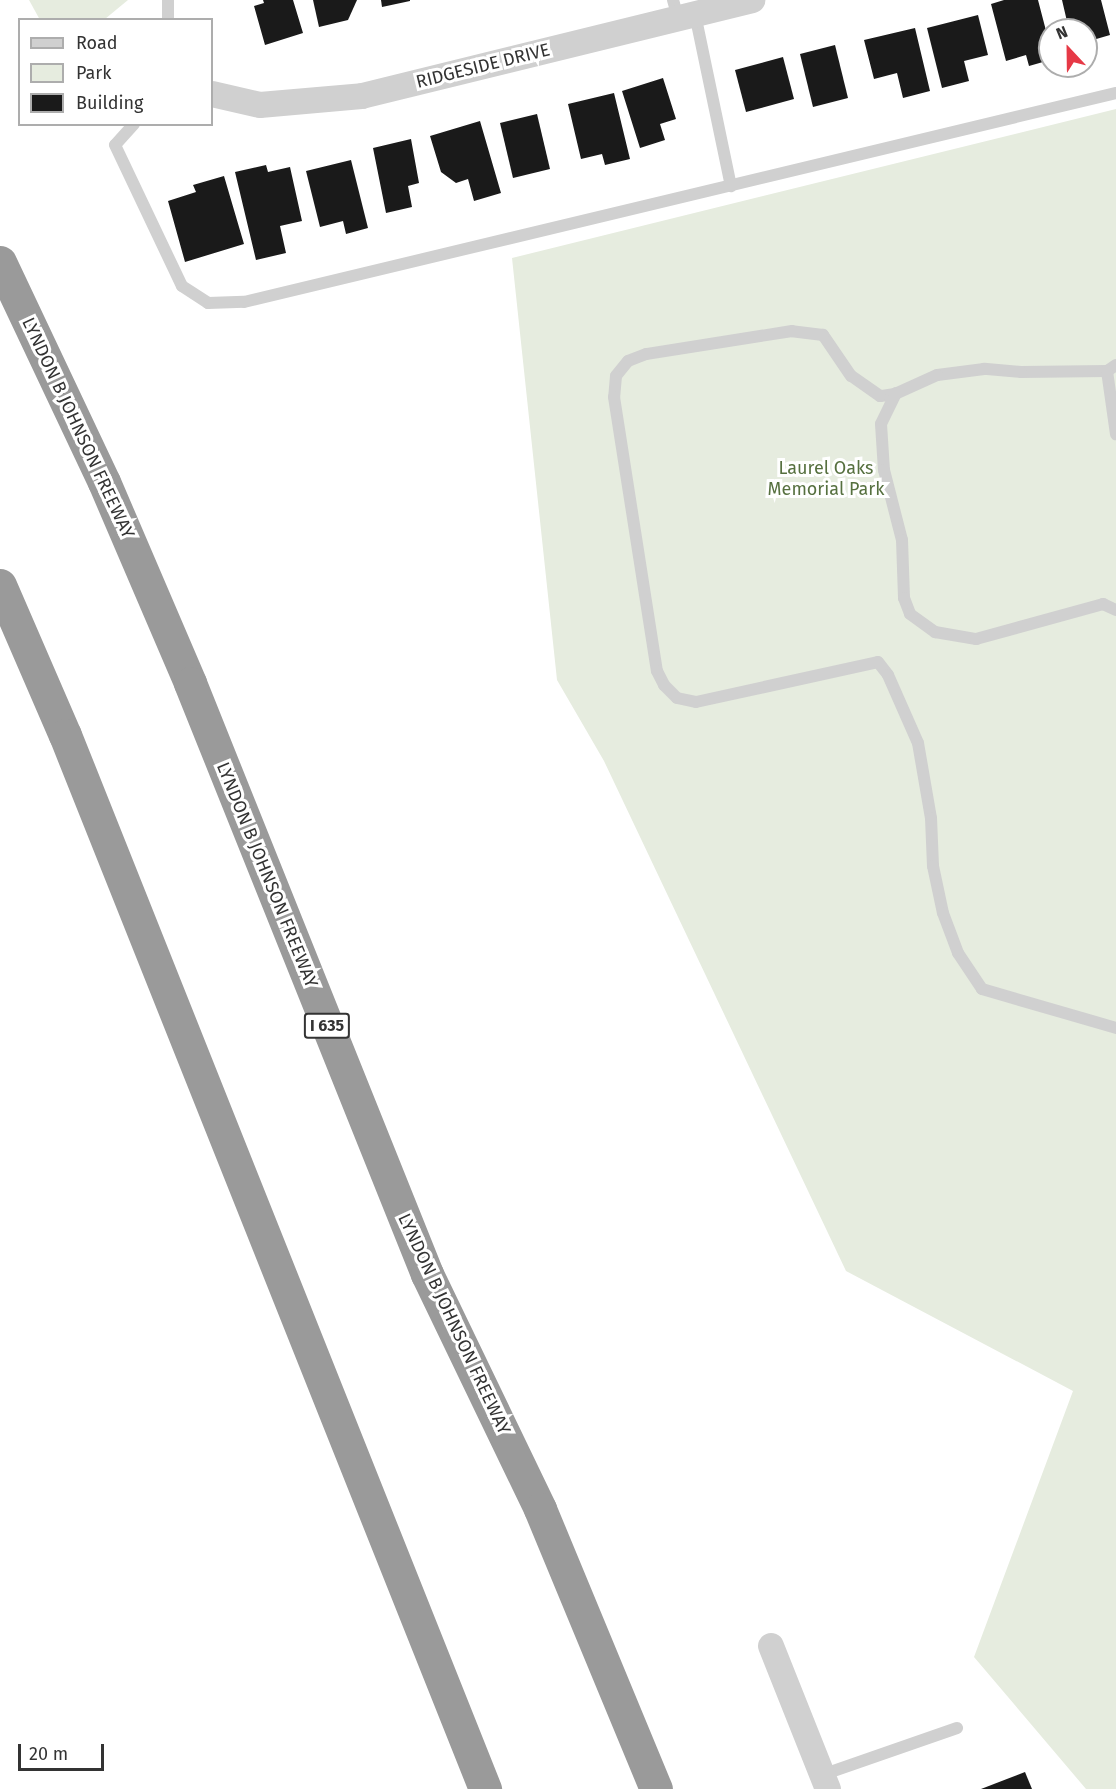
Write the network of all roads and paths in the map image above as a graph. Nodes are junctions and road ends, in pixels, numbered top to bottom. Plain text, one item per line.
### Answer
1 (168, 0) edge
2 (752, 0) edge
3 (682, 11) edge
4 (168, 18) edge
5 (1116, 93) edge
6 (213, 94) edge
7 (132, 126) edge
8 (731, 186) junction
9 (0, 262) edge
10 (1111, 368) edge
11 (896, 393) junction
12 (1116, 434) edge
13 (0, 585) edge
14 (1116, 610) edge
15 (1116, 1028) edge
16 (771, 1646) dead end
17 (957, 1728) dead end
18 (825, 1782) edge
19 (485, 1789) edge
20 (658, 1789) edge

1 - 4 lane
2 - 3 street, RIDGESIDE DRIVE
3 - 6 street, RIDGESIDE DRIVE
3 - 8 lane
5 - 8 lane
7 - 8 lane
9 - 20 highway, LYNDON B JOHNSON FREEWAY / I 635
10 - 11 lane
10 - 12 lane
11 - 14 lane
11 - 15 lane
13 - 19 highway
16 - 18 street
17 - 18 lane

